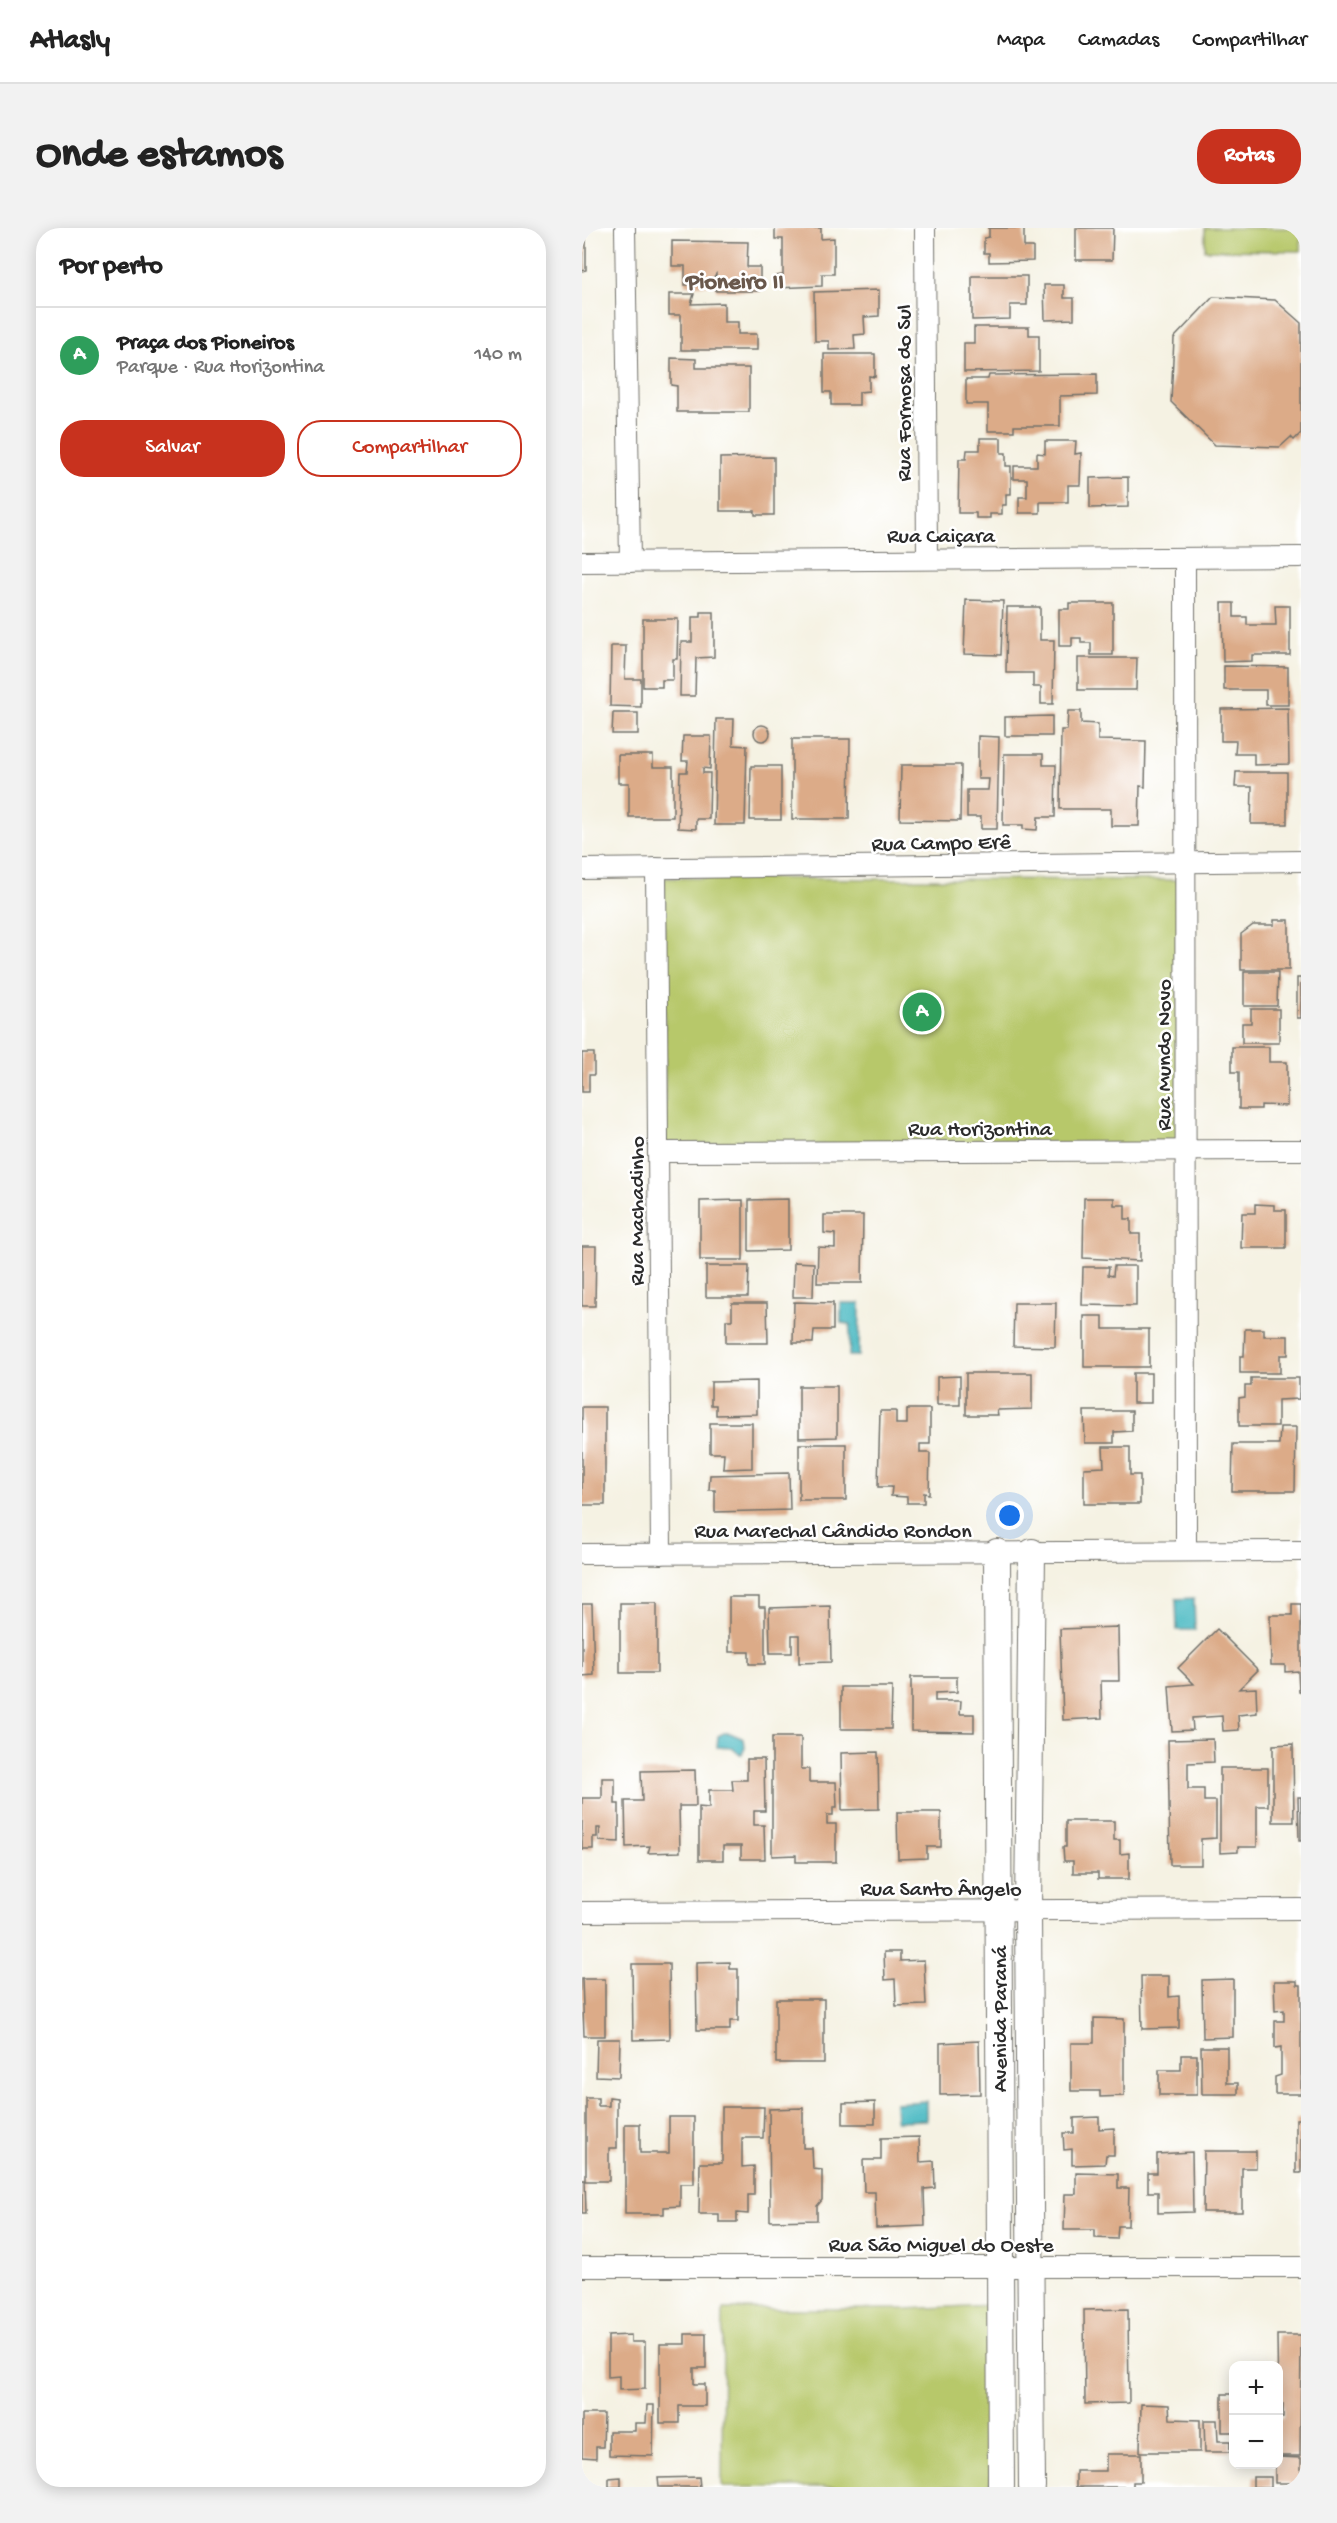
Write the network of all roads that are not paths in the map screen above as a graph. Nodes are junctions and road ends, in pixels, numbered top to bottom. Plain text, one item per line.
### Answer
1 (625, 228) edge
2 (925, 228) edge
3 (1301, 557) edge
4 (927, 558) junction
5 (1185, 558) junction
6 (582, 562) edge
7 (630, 562) junction
8 (1301, 861) edge
9 (1185, 862) junction
10 (656, 868) junction
11 (582, 869) edge
12 (1186, 1150) junction
13 (1301, 1150) edge
14 (658, 1152) junction
15 (1186, 1551) junction
16 (1301, 1551) edge
17 (997, 1552) junction
18 (1032, 1552) junction
19 (582, 1554) edge
20 (661, 1554) junction
21 (1301, 1909) edge
22 (997, 1911) junction
23 (1028, 1911) junction
24 (582, 1912) edge
25 (582, 2267) edge
26 (1000, 2267) junction
27 (1031, 2267) junction
28 (1301, 2267) edge
29 (1001, 2487) edge
30 (1032, 2487) edge

1 - 7 street
2 - 4 street, Rua Formosa do Sul
3 - 5 street, Rua Caiçara
4 - 5 street, Rua Caiçara
4 - 7 street, Rua Caiçara
5 - 9 street, Rua Mundo Novo
6 - 7 street, Rua Caiçara
8 - 9 street, Rua Campo Erê
9 - 10 street, Rua Campo Erê
9 - 12 street, Rua Mundo Novo
10 - 11 street, Rua Campo Erê
10 - 14 street, Rua Machadinho
12 - 13 street, Rua Horizontina
12 - 14 street, Rua Horizontina
12 - 15 street, Rua Mundo Novo
14 - 20 street, Rua Machadinho
15 - 16 street, Rua Marechal Cândido Rondon
15 - 18 street, Rua Marechal Cândido Rondon
17 - 18 street, Rua Marechal Cândido Rondon
17 - 20 street, Rua Marechal Cândido Rondon
17 - 22 street, Avenida Paraná
18 - 23 street, Avenida Paraná
19 - 20 street, Rua Marechal Cândido Rondon
21 - 23 street, Rua Santo Ângelo
22 - 23 street, Rua Santo Ângelo
22 - 24 street, Rua Santo Ângelo
22 - 26 street, Avenida Paraná
23 - 27 street, Avenida Paraná
25 - 26 street, Rua São Miguel do Oeste
26 - 27 street, Rua São Miguel do Oeste
26 - 29 street, Avenida Paraná
27 - 28 street, Rua São Miguel do Oeste
27 - 30 street, Avenida Paraná

